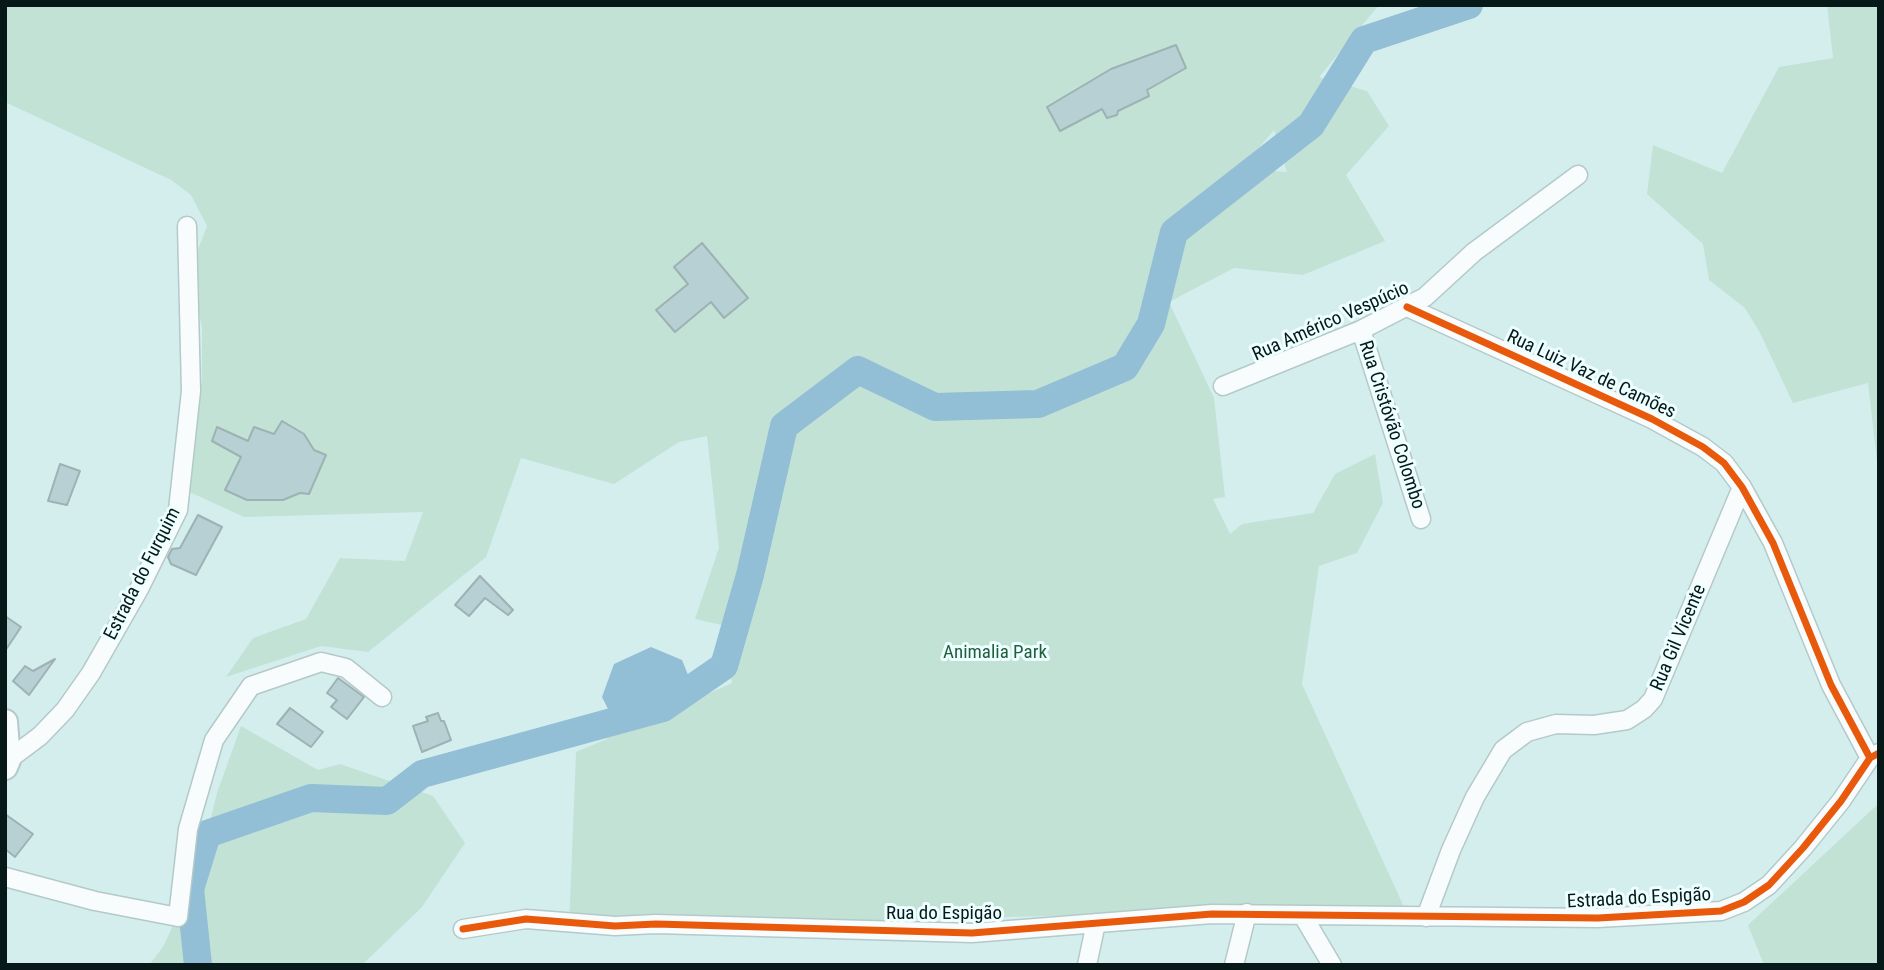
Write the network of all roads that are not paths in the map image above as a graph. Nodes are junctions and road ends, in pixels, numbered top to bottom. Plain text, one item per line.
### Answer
1 (1578, 175) dead end
2 (187, 226) dead end
3 (1407, 307) junction
4 (1361, 330) junction
5 (1223, 386) dead end
6 (1742, 486) junction
7 (1421, 519) dead end
8 (382, 697) dead end
9 (5, 722) edge
10 (1875, 755) edge
11 (7, 763) edge
12 (5, 877) edge
13 (1247, 913) junction
14 (1303, 916) junction
15 (1426, 917) junction
16 (1096, 923) junction
17 (463, 929) dead end
18 (1087, 965) edge
19 (1234, 965) edge
20 (1332, 965) edge

1 - 3 street, Rua Américo Vespúcio
2 - 11 street, Estrada do Furquim
3 - 4 street, Rua Américo Vespúcio
3 - 6 street, Rua Luiz Vaz de Camões
4 - 5 street, Rua Américo Vespúcio
4 - 7 street, Rua Cristóvão Colombo
6 - 10 street, Rua Luiz Vaz de Camões
6 - 15 street, Rua Gil Vicente
8 - 12 street
9 - 11 street, Estrada do Furquim
10 - 15 street, Estrada do Espigão
13 - 14 street, Rua do Espigão
13 - 16 street, Rua do Espigão
13 - 19 street
14 - 15 street, Rua do Espigão
14 - 20 street
16 - 17 street, Rua do Espigão
16 - 18 street

